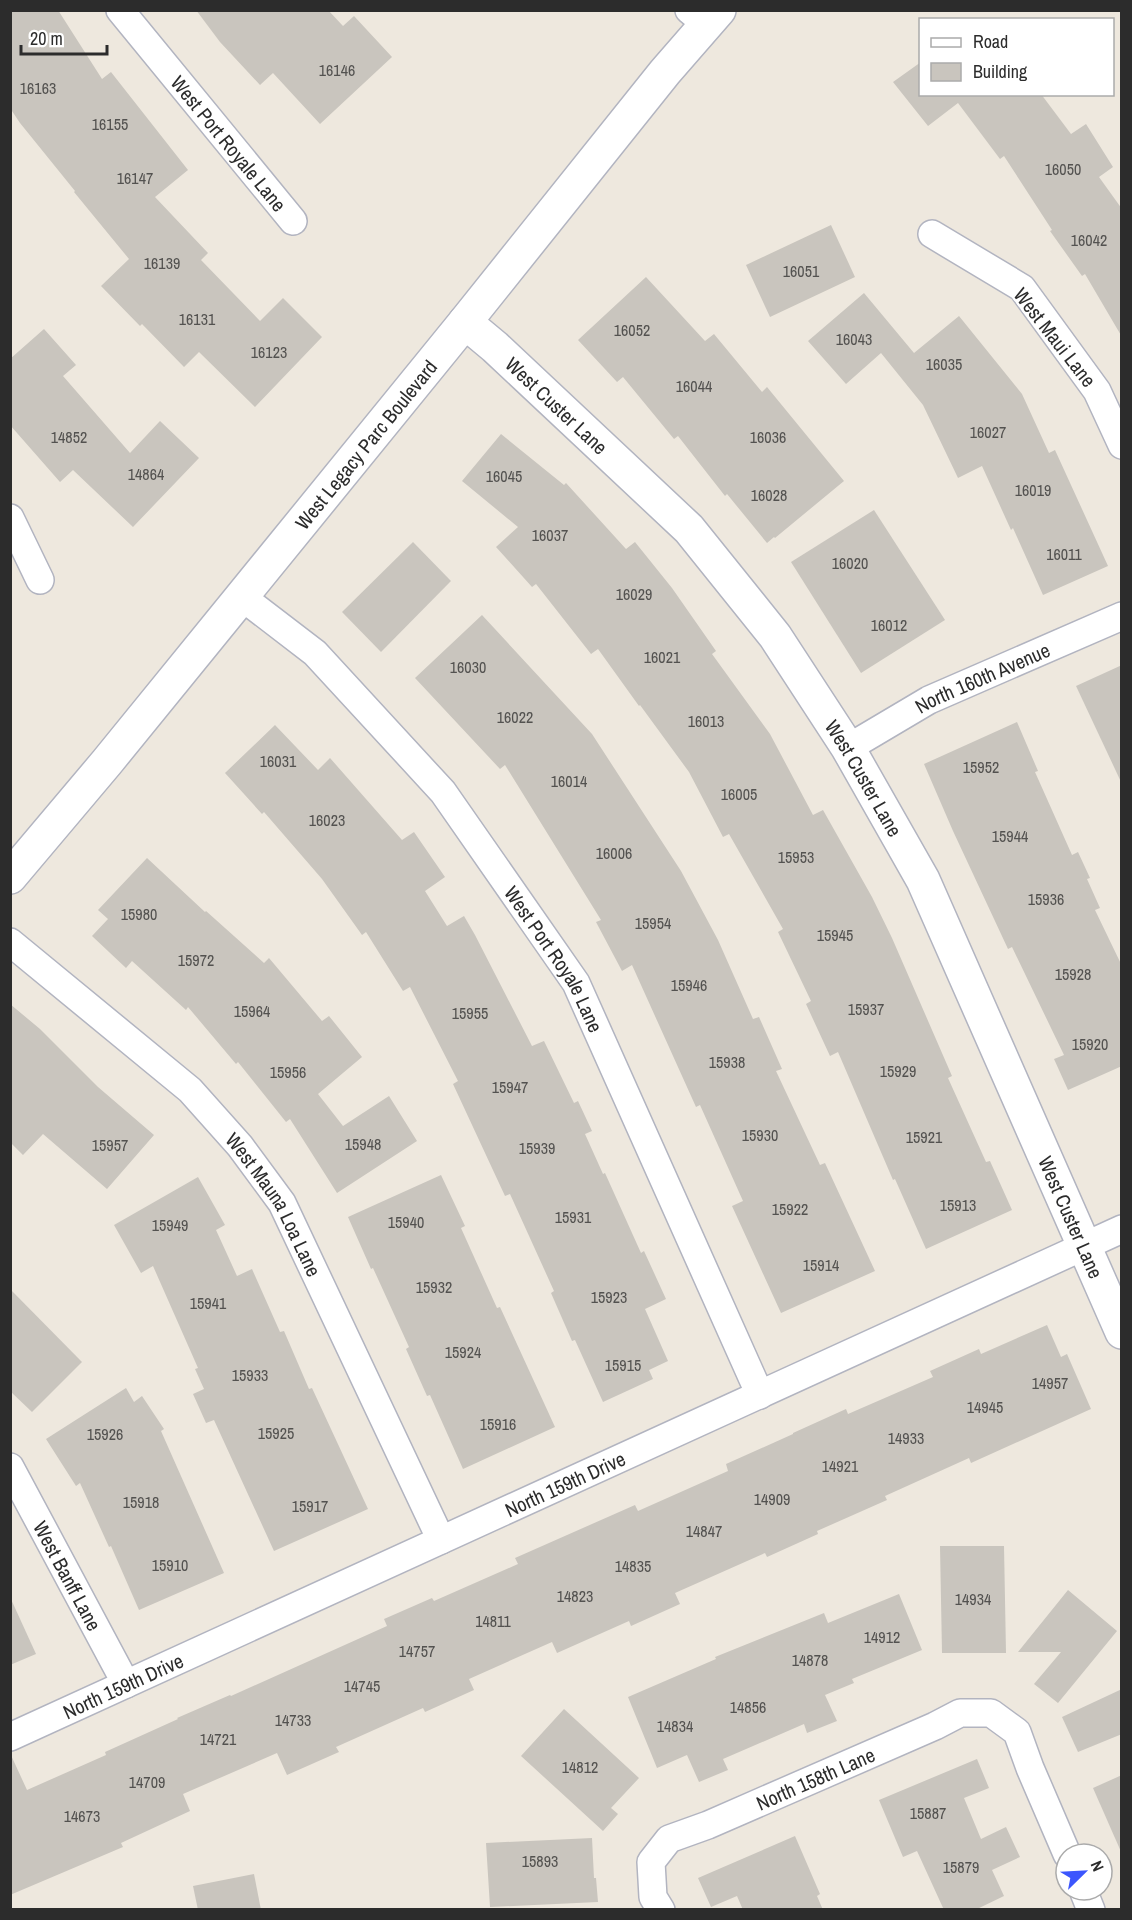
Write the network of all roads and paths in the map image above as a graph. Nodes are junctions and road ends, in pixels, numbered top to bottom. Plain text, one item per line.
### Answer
1 (120, 10) edge
2 (705, 15) edge
3 (293, 221) dead end
4 (932, 234) dead end
5 (465, 322) junction
6 (1122, 445) edge
7 (10, 518) edge
8 (40, 580) dead end
9 (242, 597) junction
10 (1122, 616) edge
11 (848, 748) junction
12 (10, 876) edge
13 (10, 942) edge
14 (1122, 1229) edge
15 (1084, 1247) junction
16 (1122, 1332) edge
17 (760, 1395) junction
18 (10, 1467) edge
19 (441, 1540) junction
20 (126, 1684) junction
21 (10, 1737) edge
22 (1062, 1842) edge
23 (661, 1910) edge

1 - 3 street, West Port Royale Lane
2 - 5 street, West Legacy Parc Boulevard
4 - 6 street, West Maui Lane
5 - 9 street, West Legacy Parc Boulevard
5 - 11 street, West Custer Lane
7 - 8 street
9 - 12 street, West Legacy Parc Boulevard
9 - 17 street, West Port Royale Lane
10 - 11 street, North 160th Avenue
11 - 15 street, West Custer Lane
13 - 19 street, West Mauna Loa Lane
14 - 15 street, North 159th Drive
15 - 16 street, West Custer Lane
15 - 17 street, North 159th Drive
17 - 19 street, North 159th Drive
18 - 20 street, West Banff Lane
19 - 20 street, North 159th Drive
20 - 21 street, North 159th Drive
22 - 23 street, North 158th Lane

